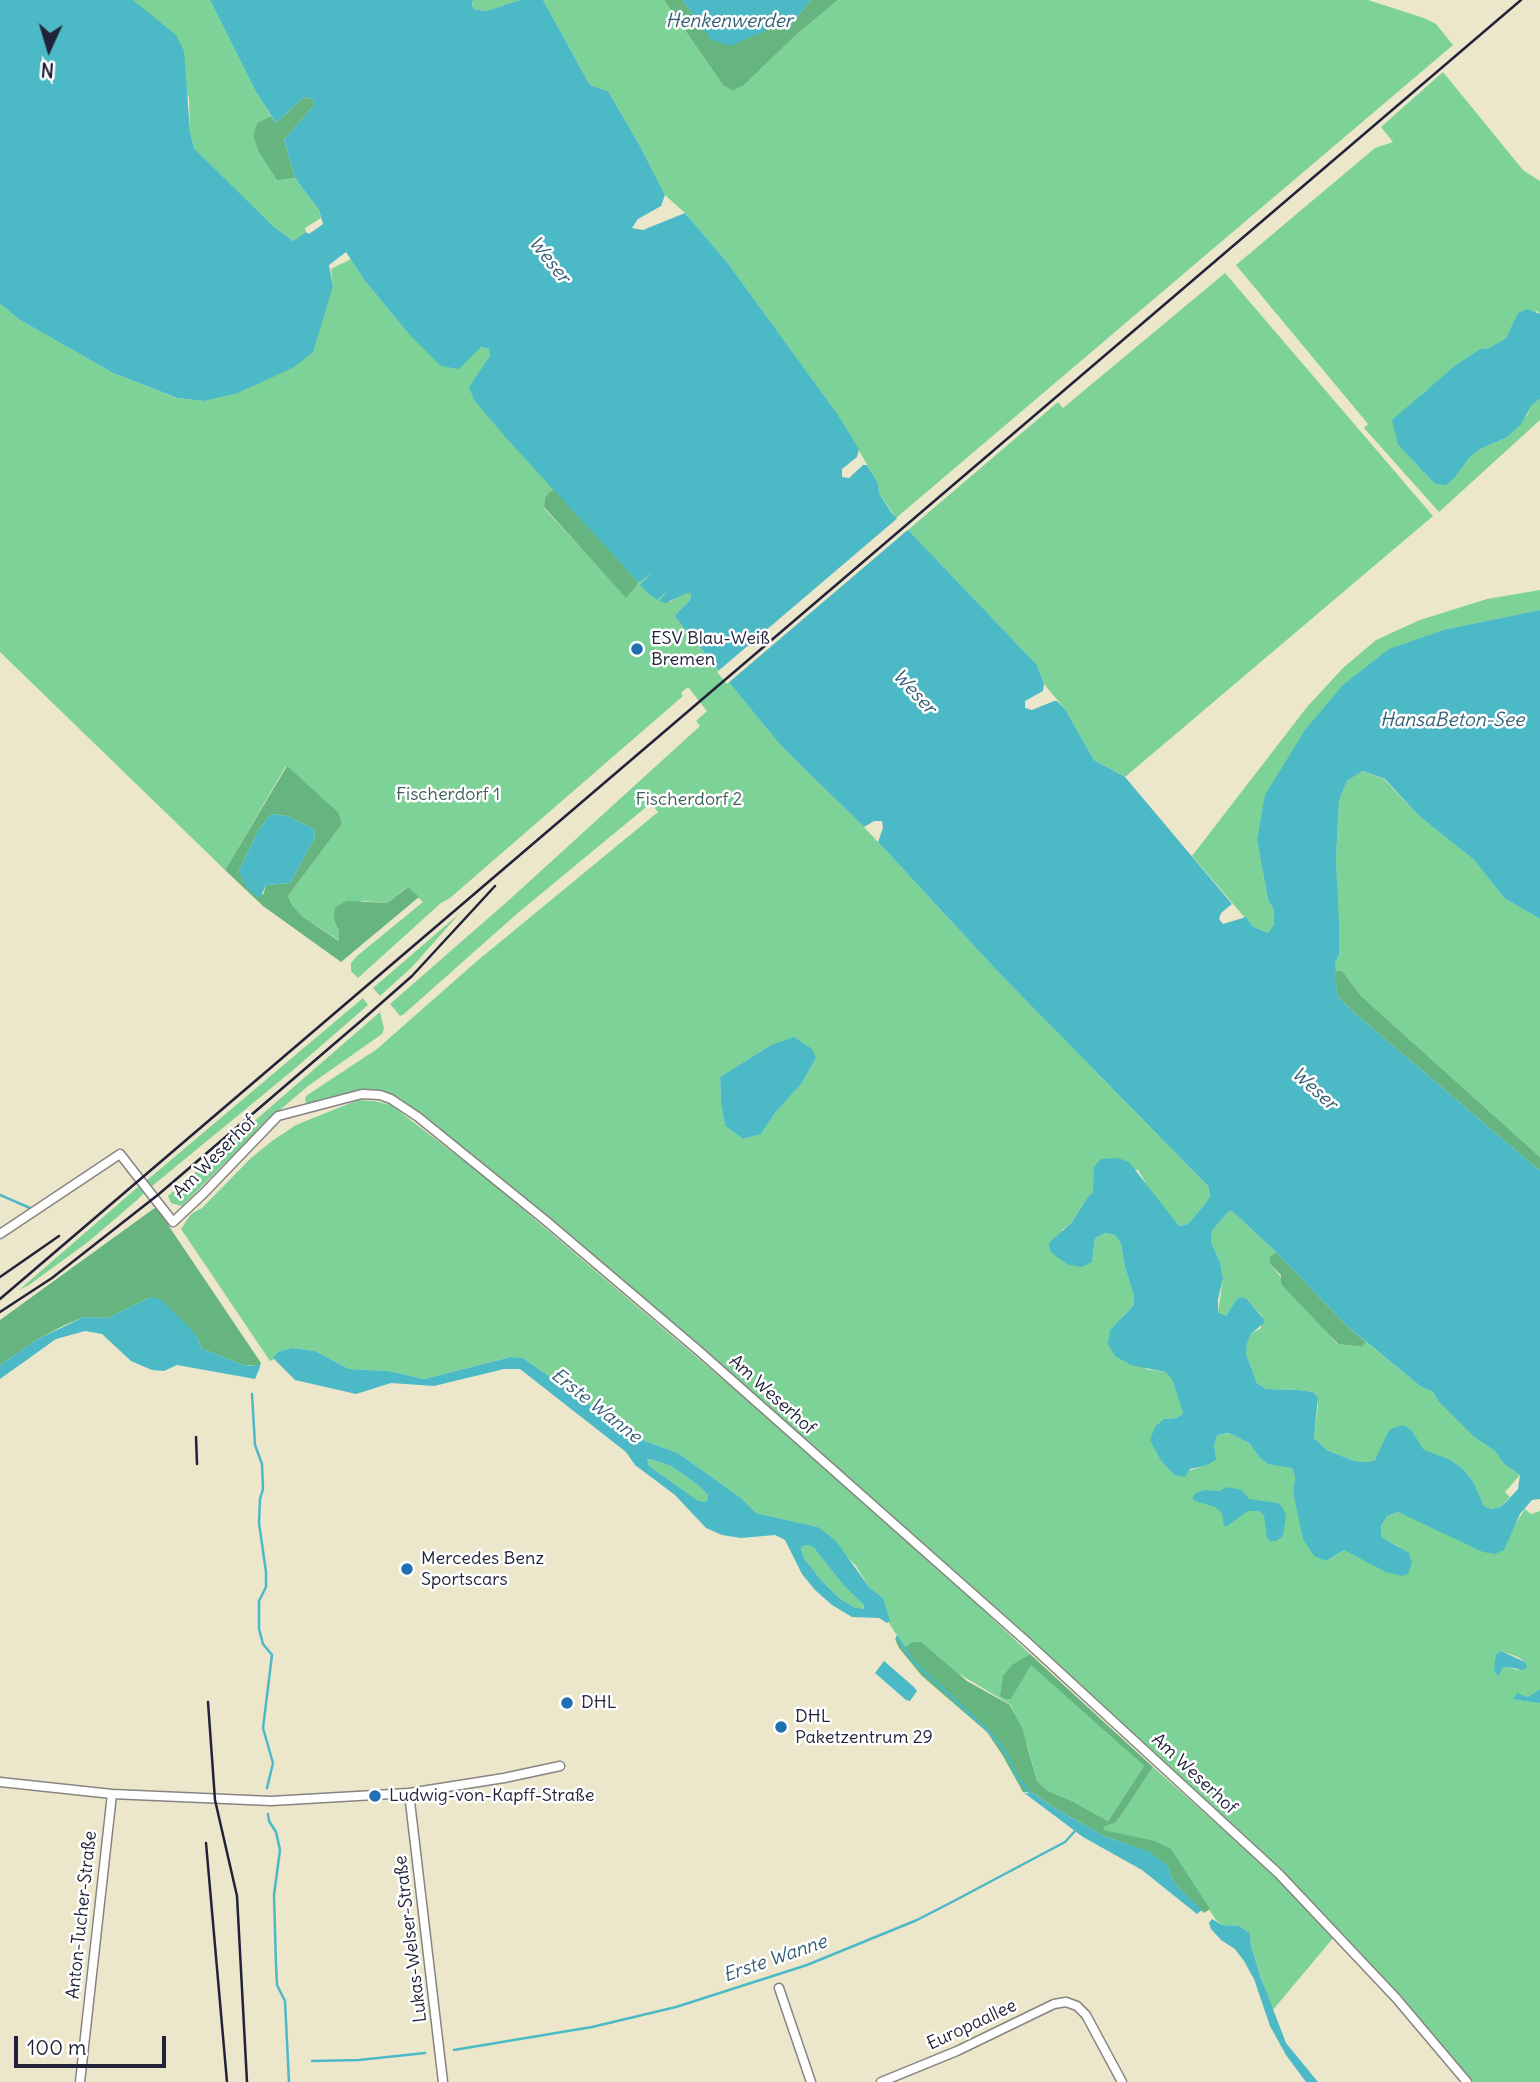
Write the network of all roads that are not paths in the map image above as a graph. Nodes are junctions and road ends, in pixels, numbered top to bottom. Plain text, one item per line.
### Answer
1 (0, 1234) edge
2 (560, 1766) dead end
3 (0, 1782) edge
4 (410, 1793) junction
5 (112, 1794) junction
6 (779, 1988) dead end
7 (80, 2082) edge
8 (443, 2082) edge
9 (811, 2082) edge
10 (881, 2082) edge
11 (1122, 2082) edge
12 (1467, 2082) edge

1 - 12 street, Am Weserhof
2 - 4 street
3 - 5 street
4 - 5 street
4 - 8 street, Lukas-Welser-Straße
5 - 7 street, Anton-Tucher-Straße
6 - 9 street
10 - 11 street, Europaallee

